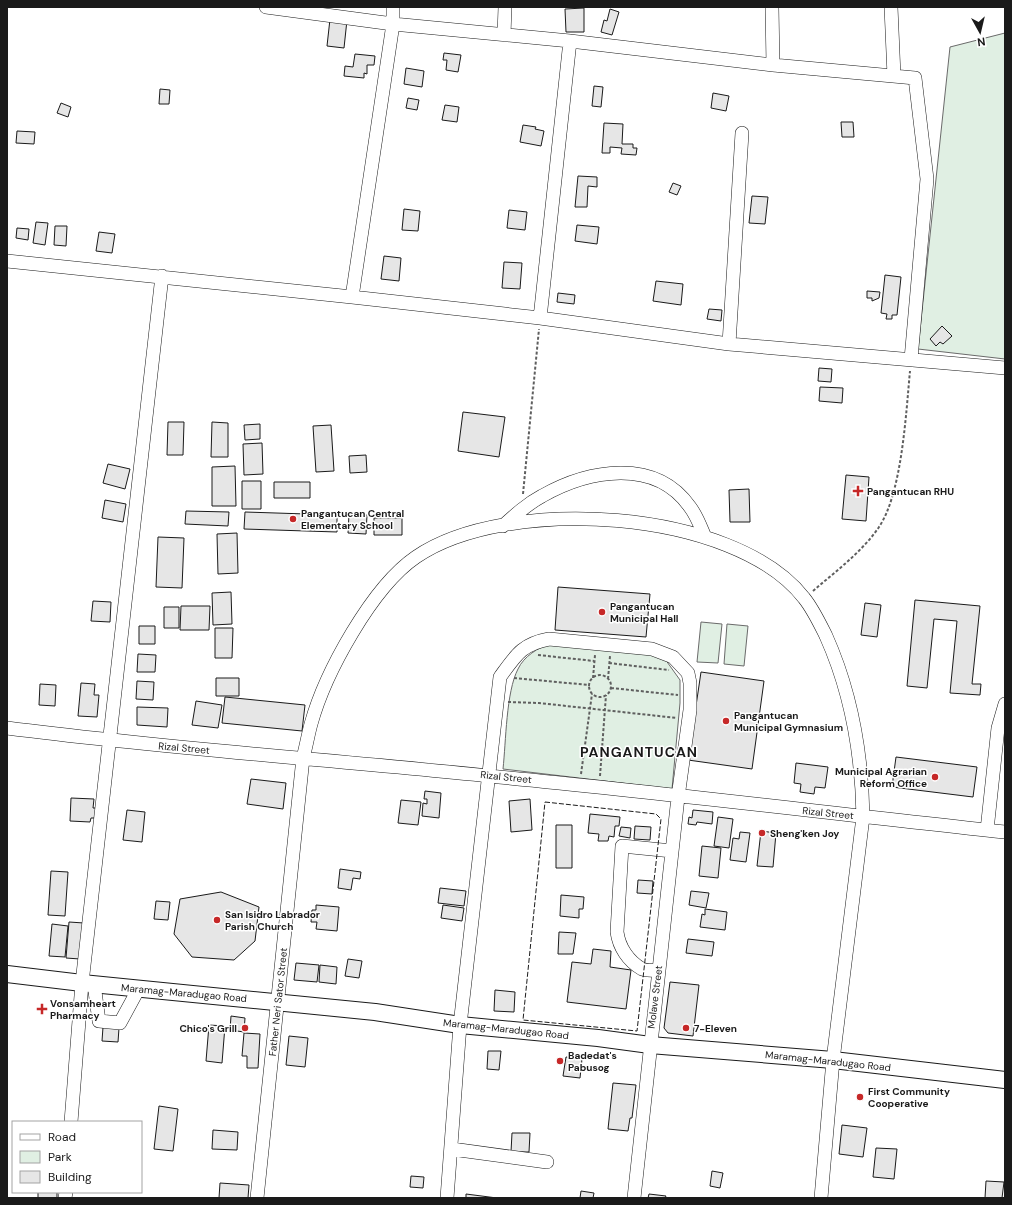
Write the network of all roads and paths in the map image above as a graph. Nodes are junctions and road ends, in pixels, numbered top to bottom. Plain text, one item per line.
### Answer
1 (266, 7) edge
2 (393, 7) edge
3 (505, 7) edge
4 (772, 7) edge
5 (891, 7) edge
6 (285, 9) edge
7 (393, 24) junction
8 (504, 35) junction
9 (570, 41) junction
10 (773, 65) junction
11 (894, 76) junction
12 (742, 133) dead end
13 (7, 261) edge
14 (162, 276) junction
15 (352, 297) junction
16 (540, 318) junction
17 (729, 344) junction
18 (911, 359) junction
19 (1005, 368) edge
20 (522, 509) junction
21 (503, 526) junction
22 (705, 537) junction
23 (805, 598) junction
24 (595, 642) junction
25 (611, 644) junction
26 (518, 653) junction
27 (594, 661) junction
28 (609, 663) junction
29 (688, 673) junction
30 (500, 677) junction
31 (593, 678) junction
32 (608, 679) junction
33 (589, 685) junction
34 (610, 688) junction
35 (592, 694) junction
36 (606, 695) junction
37 (692, 696) junction
38 (497, 701) junction
39 (1005, 704) edge
40 (590, 709) junction
41 (604, 710) junction
42 (688, 719) junction
43 (7, 728) edge
44 (109, 741) junction
45 (303, 758) junction
46 (489, 776) junction
47 (580, 785) junction
48 (599, 787) junction
49 (678, 797) junction
50 (863, 817) junction
51 (987, 830) junction
52 (1005, 832) edge
53 (672, 851) junction
54 (658, 970) junction
55 (7, 974) edge
56 (88, 984) junction
57 (139, 988) junction
58 (278, 1002) junction
59 (460, 1025) junction
60 (650, 1045) junction
61 (833, 1060) junction
62 (1005, 1080) edge
63 (71, 1121) edge
64 (452, 1149) junction
65 (547, 1162) dead end
66 (257, 1198) edge
67 (447, 1198) edge
68 (634, 1198) edge
69 (821, 1198) edge

1 - 6 street
2 - 7 street
3 - 8 street
4 - 10 street
5 - 11 street
6 - 7 street
7 - 8 street
7 - 15 street
8 - 9 street
9 - 10 street
9 - 16 street
10 - 11 street
11 - 18 street
12 - 17 street
13 - 14 street
14 - 15 street
14 - 44 street
15 - 16 street
16 - 17 street
16 - 20 path
17 - 18 street
18 - 19 street
18 - 23 path
20 - 21 street
20 - 22 street
21 - 22 street, Father Neri Sator Street
21 - 45 street, Father Neri Sator Street
22 - 23 street, Father Neri Sator Street
23 - 50 street, Father Neri Sator Street
24 - 25 street
24 - 26 street
24 - 27 path
25 - 28 path
25 - 29 street
26 - 27 path
26 - 30 street
27 - 31 path
28 - 29 path
28 - 32 path
29 - 37 street, Molave Street
30 - 33 path
30 - 38 street
31 - 32 path
31 - 33 path
32 - 34 path
33 - 35 path
34 - 36 path
34 - 37 path
35 - 36 path
35 - 40 path
36 - 41 path
37 - 42 street, Molave Street
38 - 40 path
38 - 46 street
39 - 51 street
40 - 41 path
40 - 47 path
41 - 42 path
41 - 48 path
42 - 49 street, Molave Street
43 - 44 street, Rizal Street
44 - 45 street, Rizal Street
44 - 56 street
45 - 46 street, Rizal Street
45 - 58 street, Father Neri Sator Street
46 - 47 street, Rizal Street
46 - 59 street
47 - 48 street, Rizal Street
48 - 49 street, Rizal Street
49 - 50 street, Rizal Street
49 - 53 street, Molave Street
50 - 51 street, Rizal Street
50 - 61 street, Father Neri Sator Street
51 - 52 street, Rizal Street
53 - 54 street, Molave Street
53 - 54 street
54 - 60 street, Molave Street
55 - 56 main road, Maramag-Maradugao Road
56 - 57 main road, Maramag-Maradugao Road
56 - 57 street
56 - 63 street
57 - 58 main road, Maramag-Maradugao Road
58 - 59 main road, Maramag-Maradugao Road
58 - 66 street, Father Neri Sator Street
59 - 60 main road, Maramag-Maradugao Road
59 - 64 street
60 - 61 main road, Maramag-Maradugao Road
60 - 68 street, Molave Street
61 - 62 main road, Maramag-Maradugao Road
61 - 69 street, Father Neri Sator Street
64 - 65 street
64 - 67 street

